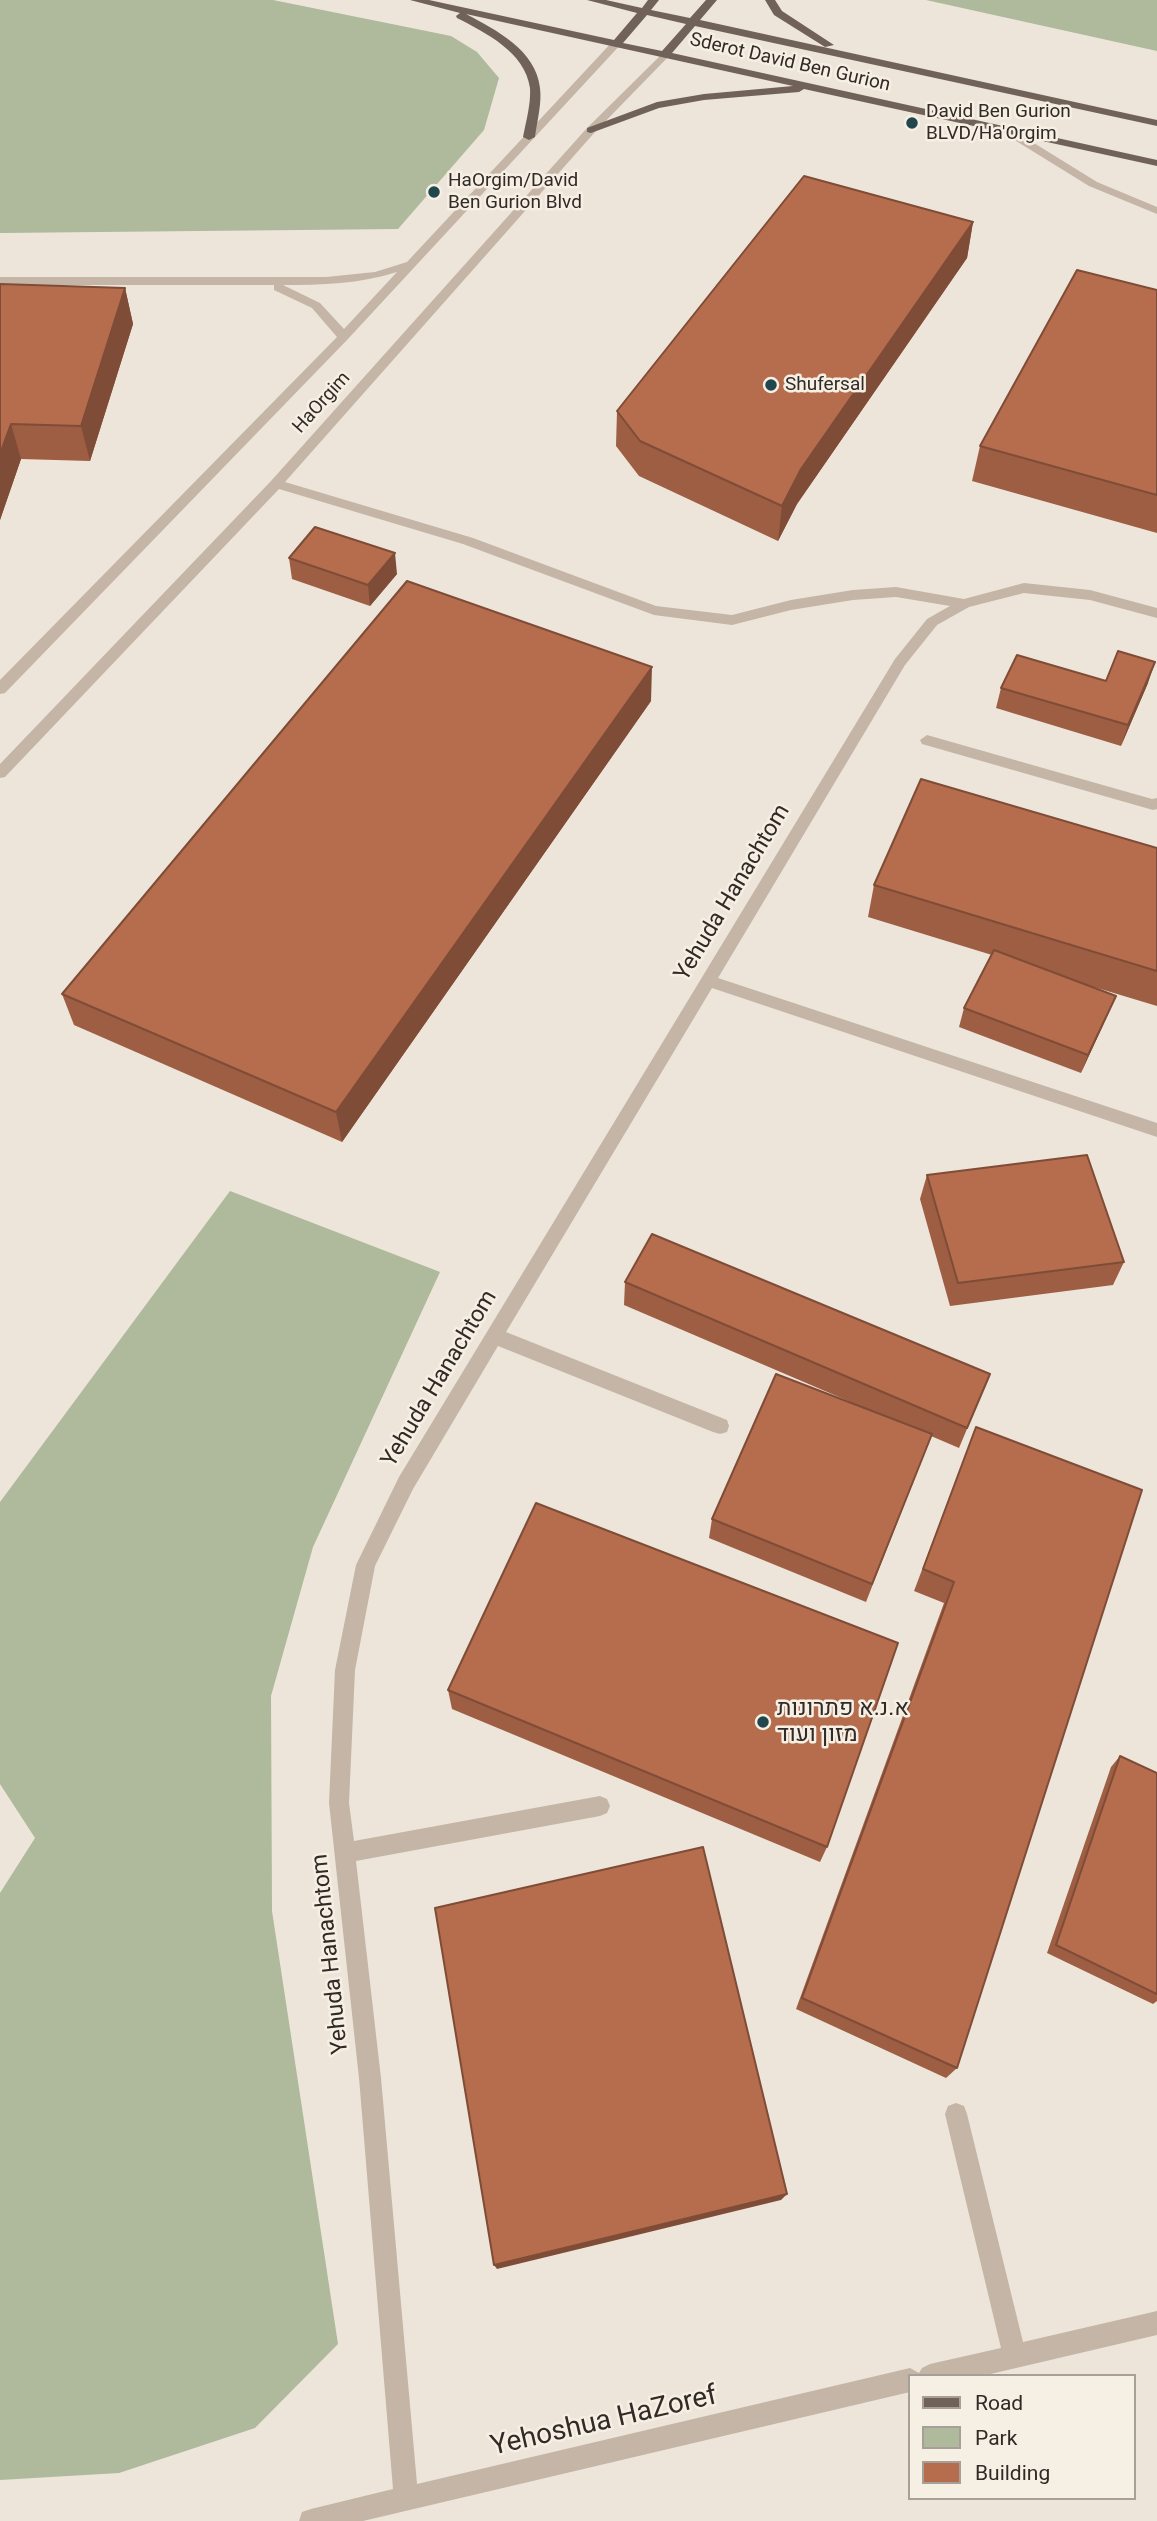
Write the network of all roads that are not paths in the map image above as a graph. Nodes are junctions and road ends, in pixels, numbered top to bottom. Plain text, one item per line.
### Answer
1 (415, 0) edge
2 (592, 0) edge
3 (654, 0) edge
4 (712, 0) edge
5 (770, 0) edge
6 (439, 5) junction
7 (645, 11) junction
8 (694, 22) junction
9 (617, 43) junction
10 (666, 53) junction
11 (847, 55) junction
12 (821, 88) junction
13 (1157, 123) edge
14 (1004, 129) junction
15 (591, 130) junction
16 (529, 137) junction
17 (1157, 163) edge
18 (1155, 211) edge
19 (409, 265) junction
20 (0, 281) edge
21 (261, 283) junction
22 (343, 337) junction
23 (276, 484) junction
24 (964, 604) junction
25 (1157, 613) edge
26 (0, 689) edge
27 (927, 740) dead end
28 (0, 773) edge
29 (1157, 803) edge
30 (709, 981) junction
31 (1157, 1130) edge
32 (495, 1336) junction
33 (720, 1426) dead end
34 (600, 1806) dead end
35 (345, 1853) junction
36 (956, 2114) edge
37 (1157, 2323) edge
38 (1015, 2356) junction
39 (938, 2374) edge
40 (908, 2380) edge
41 (407, 2498) junction
42 (311, 2521) edge

1 - 6 main road, Sderot David Ben Gurion
2 - 7 main road, Sderot David Ben Gurion
3 - 7 main road, HaOrgim
4 - 8 main road
5 - 11 main road
6 - 9 main road, Sderot David Ben Gurion
6 - 16 main road
7 - 8 main road, Sderot David Ben Gurion
7 - 9 main road, HaOrgim
8 - 10 main road
8 - 11 main road, Sderot David Ben Gurion
9 - 10 main road, Sderot David Ben Gurion
9 - 16 street, HaOrgim
10 - 12 main road, Sderot David Ben Gurion
10 - 15 street, HaOrgim
11 - 13 main road, Sderot David Ben Gurion
12 - 14 main road, Sderot David Ben Gurion
12 - 15 main road
14 - 17 main road, Sderot David Ben Gurion
14 - 18 street
15 - 23 street, HaOrgim
16 - 19 street, HaOrgim
19 - 21 street
19 - 22 street, HaOrgim
20 - 21 street
21 - 22 street
22 - 26 street, HaOrgim
23 - 24 street
23 - 28 street, HaOrgim
24 - 25 street, Yehuda Hanachtom
24 - 30 street, Yehuda Hanachtom
27 - 29 street
30 - 31 street
30 - 32 street, Yehuda Hanachtom
32 - 33 street
32 - 35 street, Yehuda Hanachtom
34 - 35 street
35 - 41 street, Yehuda Hanachtom
36 - 38 street
37 - 38 street
38 - 39 street
40 - 41 street, Yehoshua HaZoref
41 - 42 street, Yehoshua HaZoref

